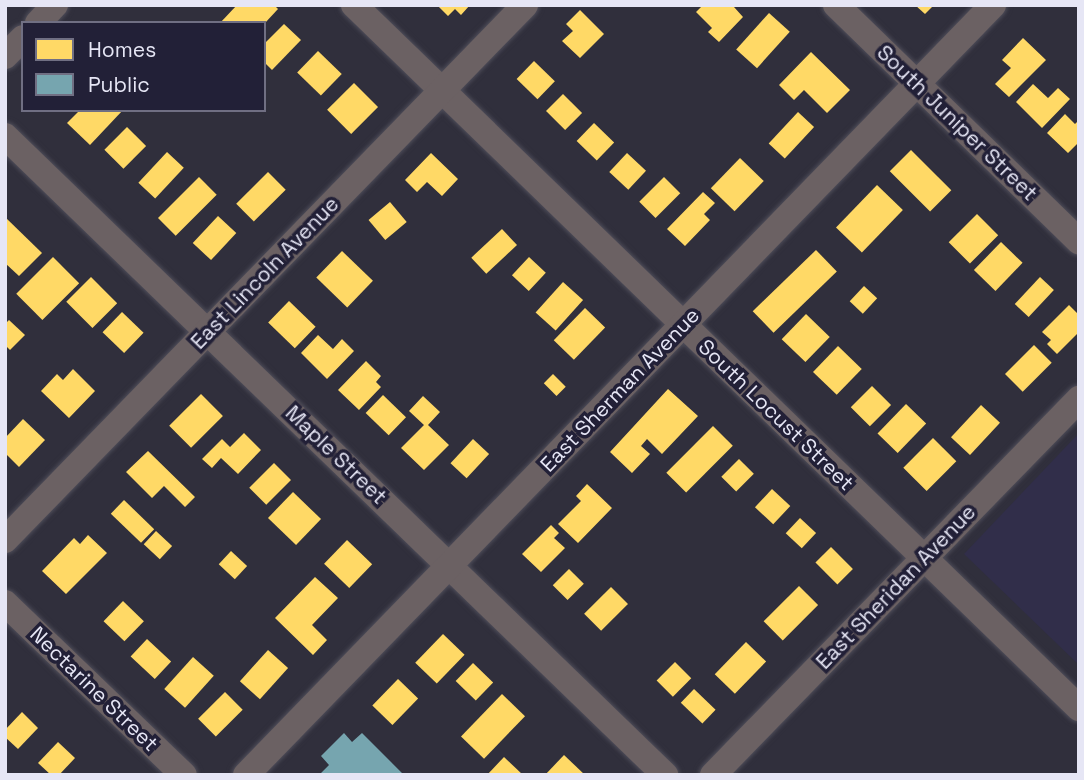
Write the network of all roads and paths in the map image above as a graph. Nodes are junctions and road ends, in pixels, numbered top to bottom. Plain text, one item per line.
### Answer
1 (55, 5) edge
2 (354, 5) edge
3 (525, 5) edge
4 (836, 5) edge
5 (993, 5) edge
6 (40, 21) edge
7 (21, 40) edge
8 (5, 56) edge
9 (917, 84) junction
10 (442, 91) junction
11 (5, 136) edge
12 (1079, 241) edge
13 (682, 325) junction
14 (208, 332) junction
15 (1079, 400) edge
16 (5, 540) edge
17 (924, 559) junction
18 (450, 565) junction
19 (5, 603) edge
20 (1079, 708) edge
21 (184, 775) edge
22 (246, 775) edge
23 (665, 775) edge
24 (713, 775) edge

1 - 6 street
2 - 10 street, South Locust Street
3 - 10 street, East Lincoln Avenue
4 - 9 street, South Juniper Street
5 - 9 street, East Sherman Avenue
7 - 8 street
9 - 12 street, South Juniper Street
9 - 13 street, East Sherman Avenue
10 - 13 street, South Locust Street
10 - 14 street, East Lincoln Avenue
11 - 14 street, Maple Street
13 - 17 street, South Locust Street
13 - 18 street, East Sherman Avenue
14 - 16 street, East Lincoln Avenue
14 - 18 street, Maple Street
15 - 17 street, East Sheridan Avenue
17 - 20 street, South Locust Street
17 - 24 street, East Sheridan Avenue
18 - 22 street, East Sherman Avenue
18 - 23 street, Maple Street
19 - 21 street, Nectarine Street

